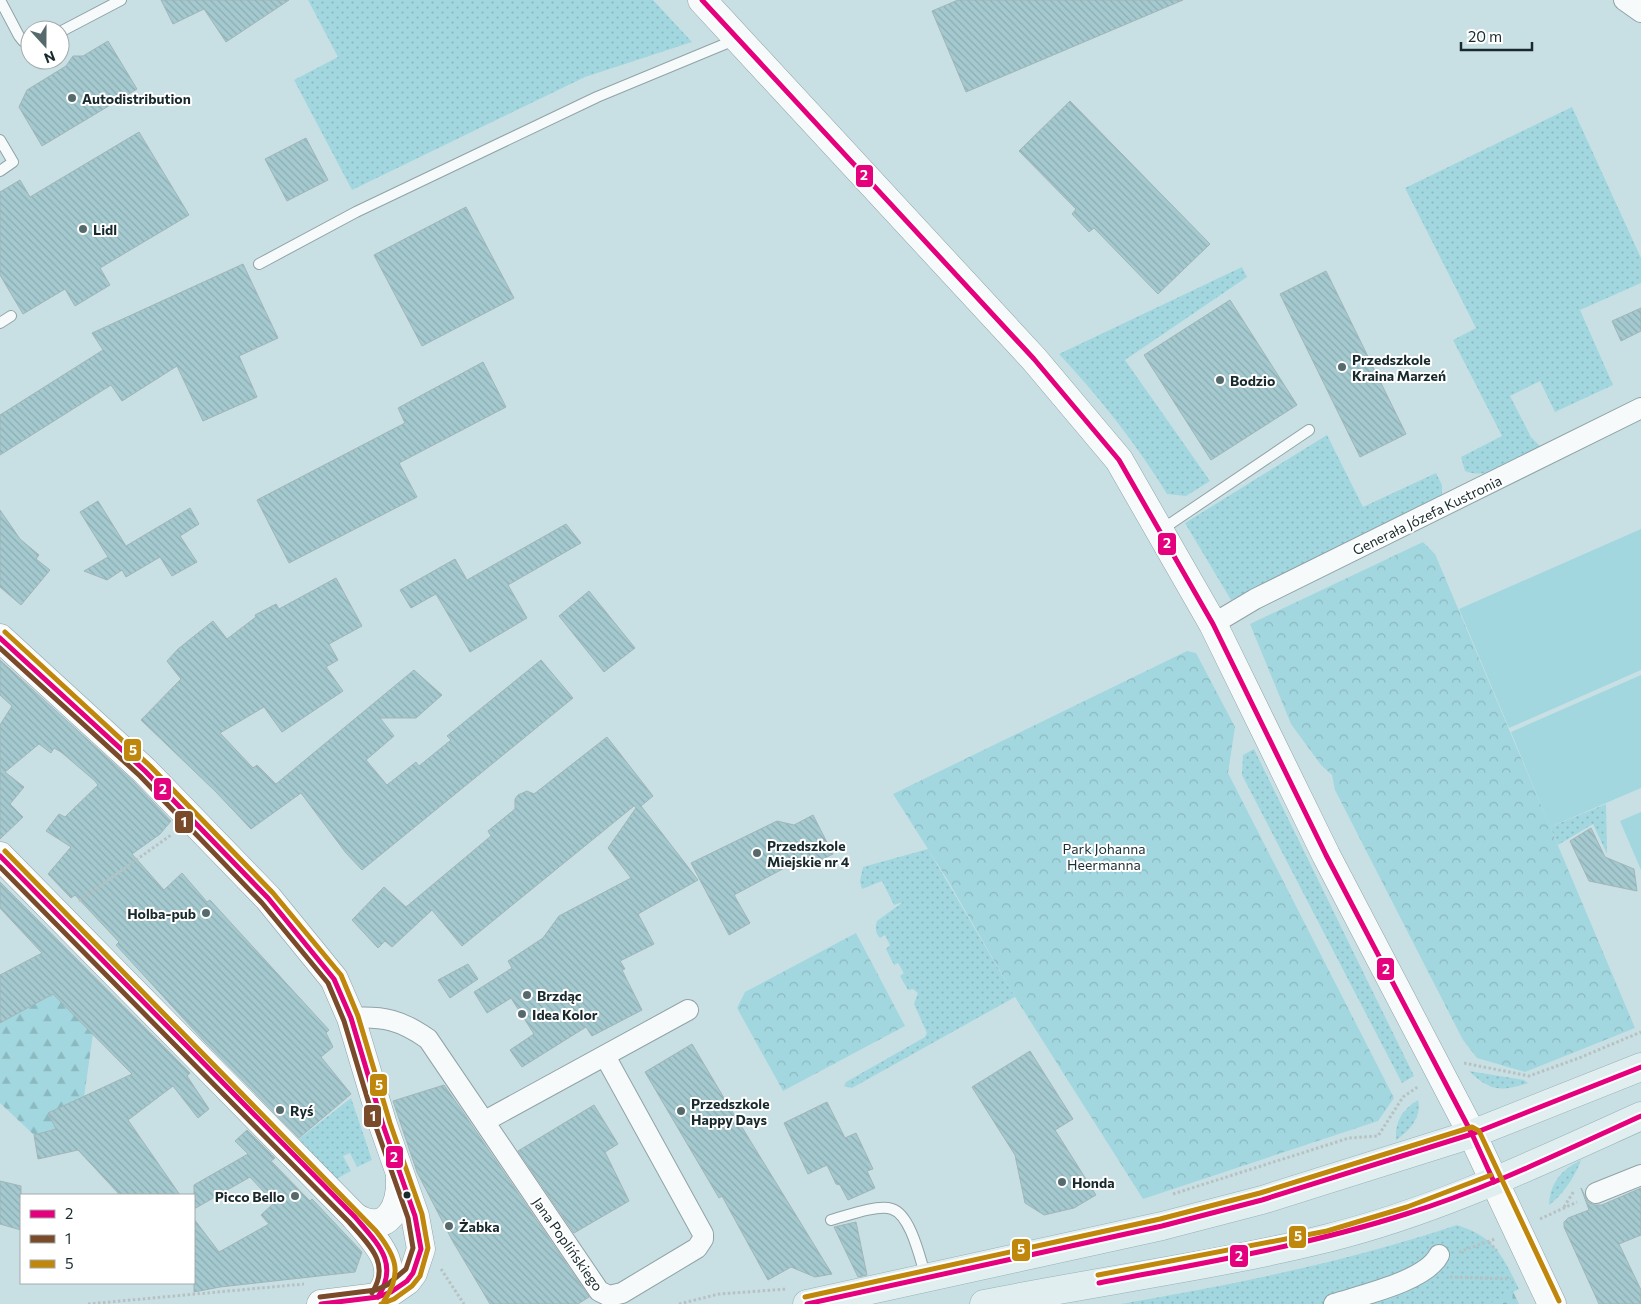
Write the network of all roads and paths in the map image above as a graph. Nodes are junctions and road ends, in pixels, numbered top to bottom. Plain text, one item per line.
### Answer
1 (0, 0) edge
2 (121, 0) edge
3 (702, 0) edge
4 (1624, 0) edge
5 (1641, 12) edge
6 (70, 27) edge
7 (20, 37) edge
8 (737, 39) junction
9 (0, 140) edge
10 (0, 170) edge
11 (258, 264) dead end
12 (11, 316) dead end
13 (0, 323) edge
14 (1641, 408) edge
15 (1309, 430) dead end
16 (1161, 530) junction
17 (1213, 624) junction
18 (0, 638) edge
19 (190, 818) junction
20 (0, 856) edge
21 (62, 917) junction
22 (688, 1010) dead end
23 (351, 1018) junction
24 (1641, 1032) edge
25 (605, 1056) junction
26 (1464, 1063) dead end
27 (1641, 1067) edge
28 (1419, 1086) dead end
29 (1641, 1116) edge
30 (486, 1121) junction
31 (1472, 1134) junction
32 (1641, 1175) edge
33 (400, 1178) junction
34 (1494, 1182) junction
35 (1596, 1193) dead end
36 (1170, 1195) dead end
37 (355, 1217) junction
38 (831, 1220) dead end
39 (1518, 1230) junction
40 (1438, 1255) joint
41 (1416, 1276) junction
42 (927, 1278) junction
43 (1514, 1279) dead end
44 (314, 1294) edge
45 (801, 1296) edge
46 (378, 1297) junction
47 (88, 1304) edge
48 (679, 1304) edge
49 (984, 1304) edge
50 (1334, 1304) edge
51 (1552, 1304) edge

1 - 7 lane
2 - 6 lane
3 - 8 street
4 - 5 street
8 - 11 lane
8 - 16 street
9 - 10 lane
12 - 13 lane
14 - 17 street, Generała Józefa Kustronia
15 - 16 lane
16 - 17 street
17 - 31 street
18 - 19 street
19 - 21 path
19 - 23 street
20 - 21 street
21 - 37 street
22 - 25 street
23 - 30 street, Jana Poplińskiego
23 - 33 street
24 - 26 path
25 - 30 street
25 - 30 street, Jana Poplińskiego
27 - 31 main road
28 - 36 path
29 - 34 main road
31 - 34 street
31 - 42 main road
32 - 35 street
33 - 37 street
33 - 46 street
34 - 39 street
34 - 49 main road
37 - 46 street
38 - 42 lane
39 - 40 path
39 - 51 street
40 - 41 street
41 - 43 path
41 - 50 street
42 - 45 main road
44 - 46 street
44 - 47 path
45 - 48 path

